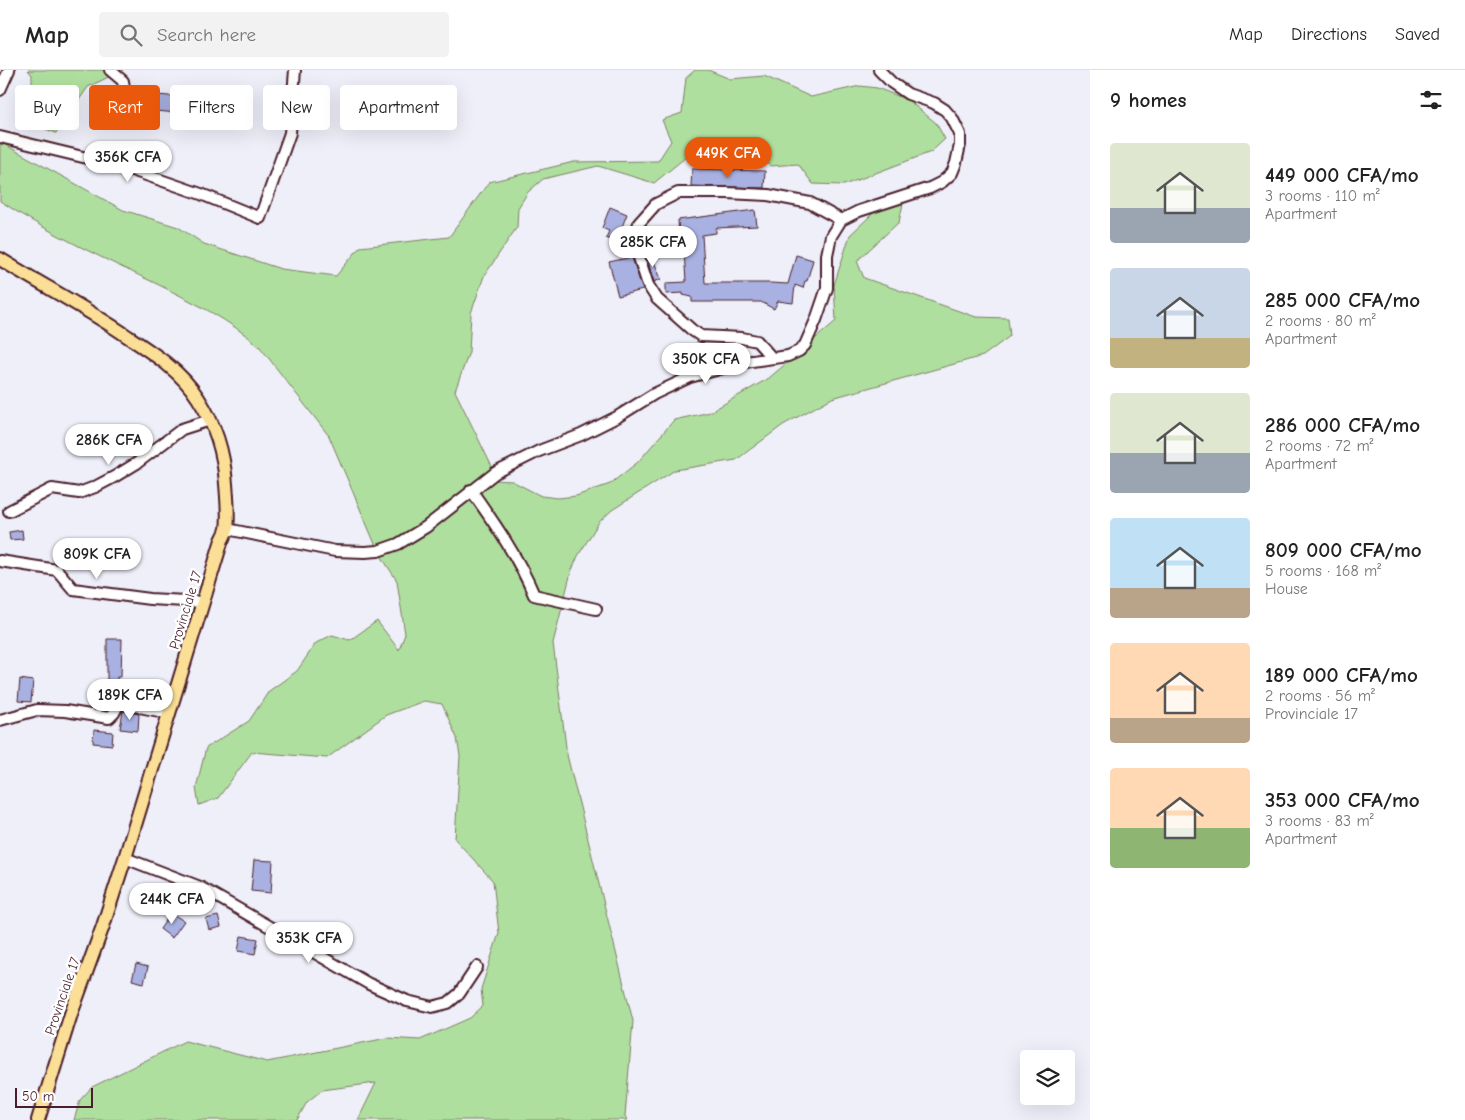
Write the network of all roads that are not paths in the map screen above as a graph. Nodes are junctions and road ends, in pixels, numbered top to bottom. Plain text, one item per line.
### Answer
1 (9, 70) edge
2 (110, 70) edge
3 (295, 70) edge
4 (879, 70) edge
5 (123, 85) edge
6 (0, 90) edge
7 (0, 137) edge
8 (841, 220) junction
9 (0, 259) edge
10 (772, 358) junction
11 (210, 420) junction
12 (471, 490) junction
13 (9, 511) dead end
14 (227, 529) junction
15 (0, 561) edge
16 (203, 602) junction
17 (596, 609) dead end
18 (169, 713) junction
19 (0, 720) edge
20 (125, 858) junction
21 (477, 967) dead end
22 (38, 1120) edge

1 - 6 street
2 - 5 street
3 - 7 street
4 - 8 street
8 - 10 street
8 - 10 street
9 - 11 main road, Provinciale 17
10 - 12 street
11 - 13 street
11 - 14 main road, Provinciale 17
12 - 14 street
12 - 17 street
14 - 16 main road, Provinciale 17
15 - 16 street
16 - 18 main road, Provinciale 17
18 - 19 street
18 - 20 main road, Provinciale 17
20 - 21 street
20 - 22 main road, Provinciale 17

